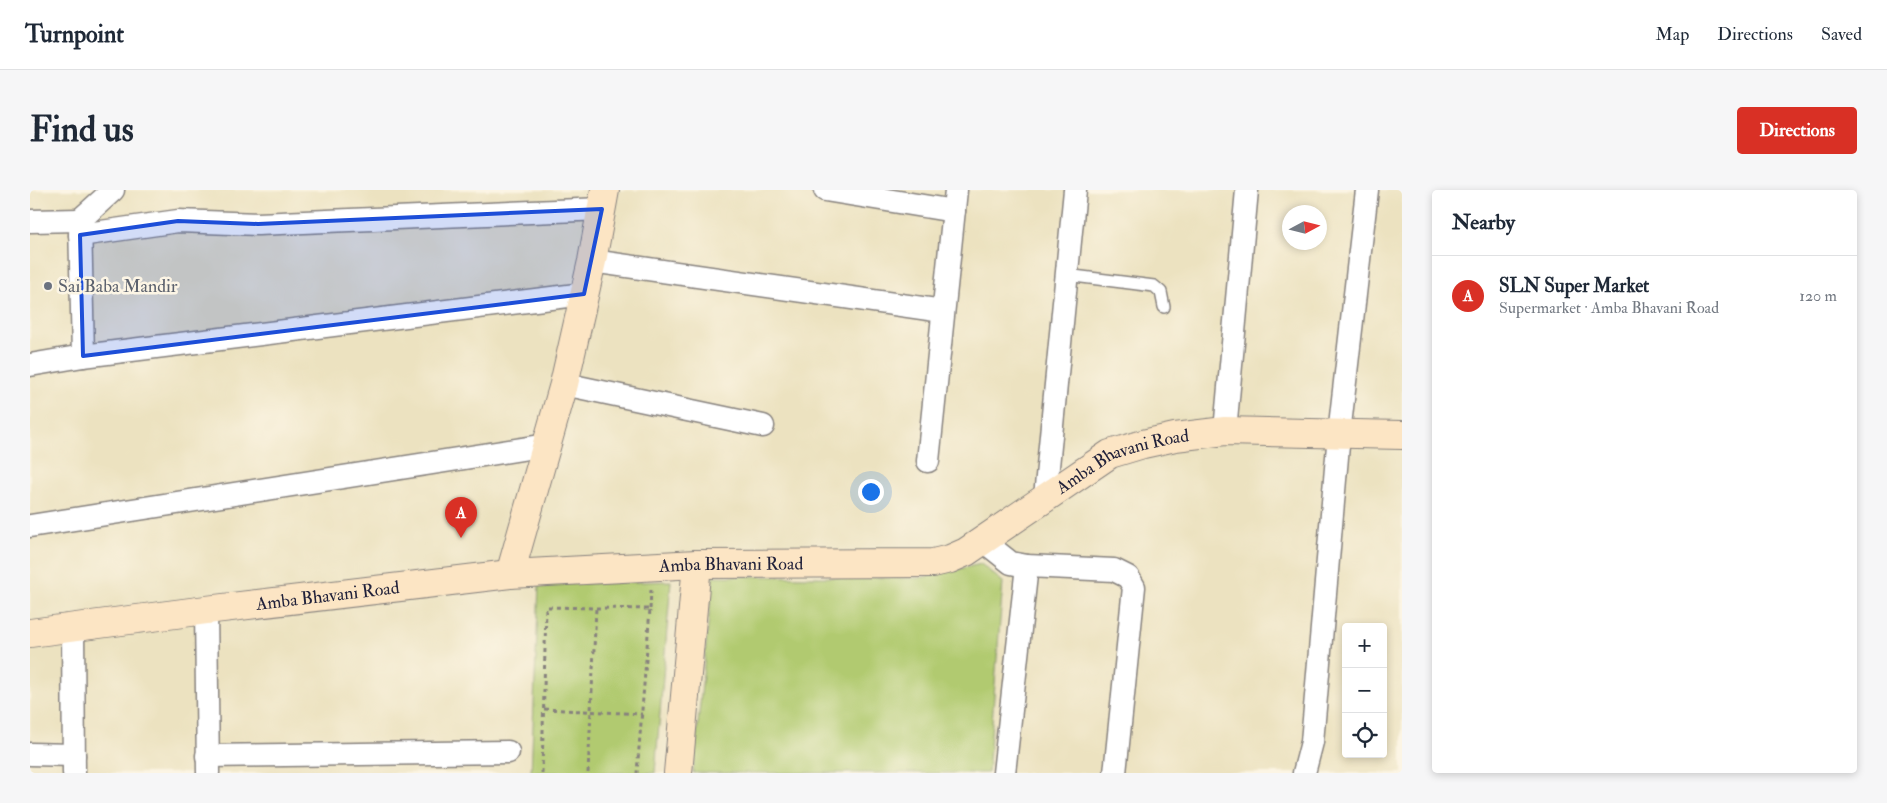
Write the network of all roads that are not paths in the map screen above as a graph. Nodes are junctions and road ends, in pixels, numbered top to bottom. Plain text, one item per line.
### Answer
1 (113, 190) edge
2 (825, 190) edge
3 (1075, 190) edge
4 (1248, 190) edge
5 (1367, 190) edge
6 (603, 200) edge
7 (955, 201) edge
8 (30, 221) edge
9 (80, 228) junction
10 (592, 261) junction
11 (1066, 275) junction
12 (584, 294) junction
13 (1164, 306) dead end
14 (943, 312) junction
15 (83, 356) junction
16 (30, 366) edge
17 (564, 384) junction
18 (763, 426) dead end
19 (1225, 431) junction
20 (1339, 434) junction
21 (1402, 435) edge
22 (547, 445) junction
23 (928, 461) dead end
24 (1045, 497) junction
25 (30, 526) edge
26 (982, 540) junction
27 (697, 564) junction
28 (1027, 566) junction
29 (510, 574) junction
30 (206, 610) junction
31 (73, 627) junction
32 (30, 633) edge
33 (508, 752) dead end
34 (30, 754) edge
35 (74, 764) edge
36 (208, 765) edge
37 (678, 773) edge
38 (1004, 773) edge
39 (1115, 773) edge
40 (1304, 773) edge

1 - 9 street
2 - 7 street
3 - 11 street
4 - 19 street
5 - 20 street
6 - 9 street
6 - 10 street
7 - 14 street
8 - 9 street
9 - 15 street
10 - 12 street
10 - 14 street
11 - 13 lane
11 - 24 street
12 - 15 street
12 - 17 street
14 - 23 street
15 - 16 street
17 - 18 street
17 - 22 street
19 - 20 street, Amba Bhavani Road
19 - 24 street, Amba Bhavani Road
20 - 21 street, Amba Bhavani Road
20 - 40 street
22 - 25 street
22 - 29 street
24 - 26 street, Amba Bhavani Road
26 - 27 street, Amba Bhavani Road
26 - 28 street
27 - 29 street, Amba Bhavani Road
27 - 37 street
28 - 38 street
28 - 39 street
29 - 30 street, Amba Bhavani Road
30 - 31 street, Amba Bhavani Road
30 - 36 street
31 - 32 street, Amba Bhavani Road
31 - 35 street
33 - 36 street
34 - 35 street

